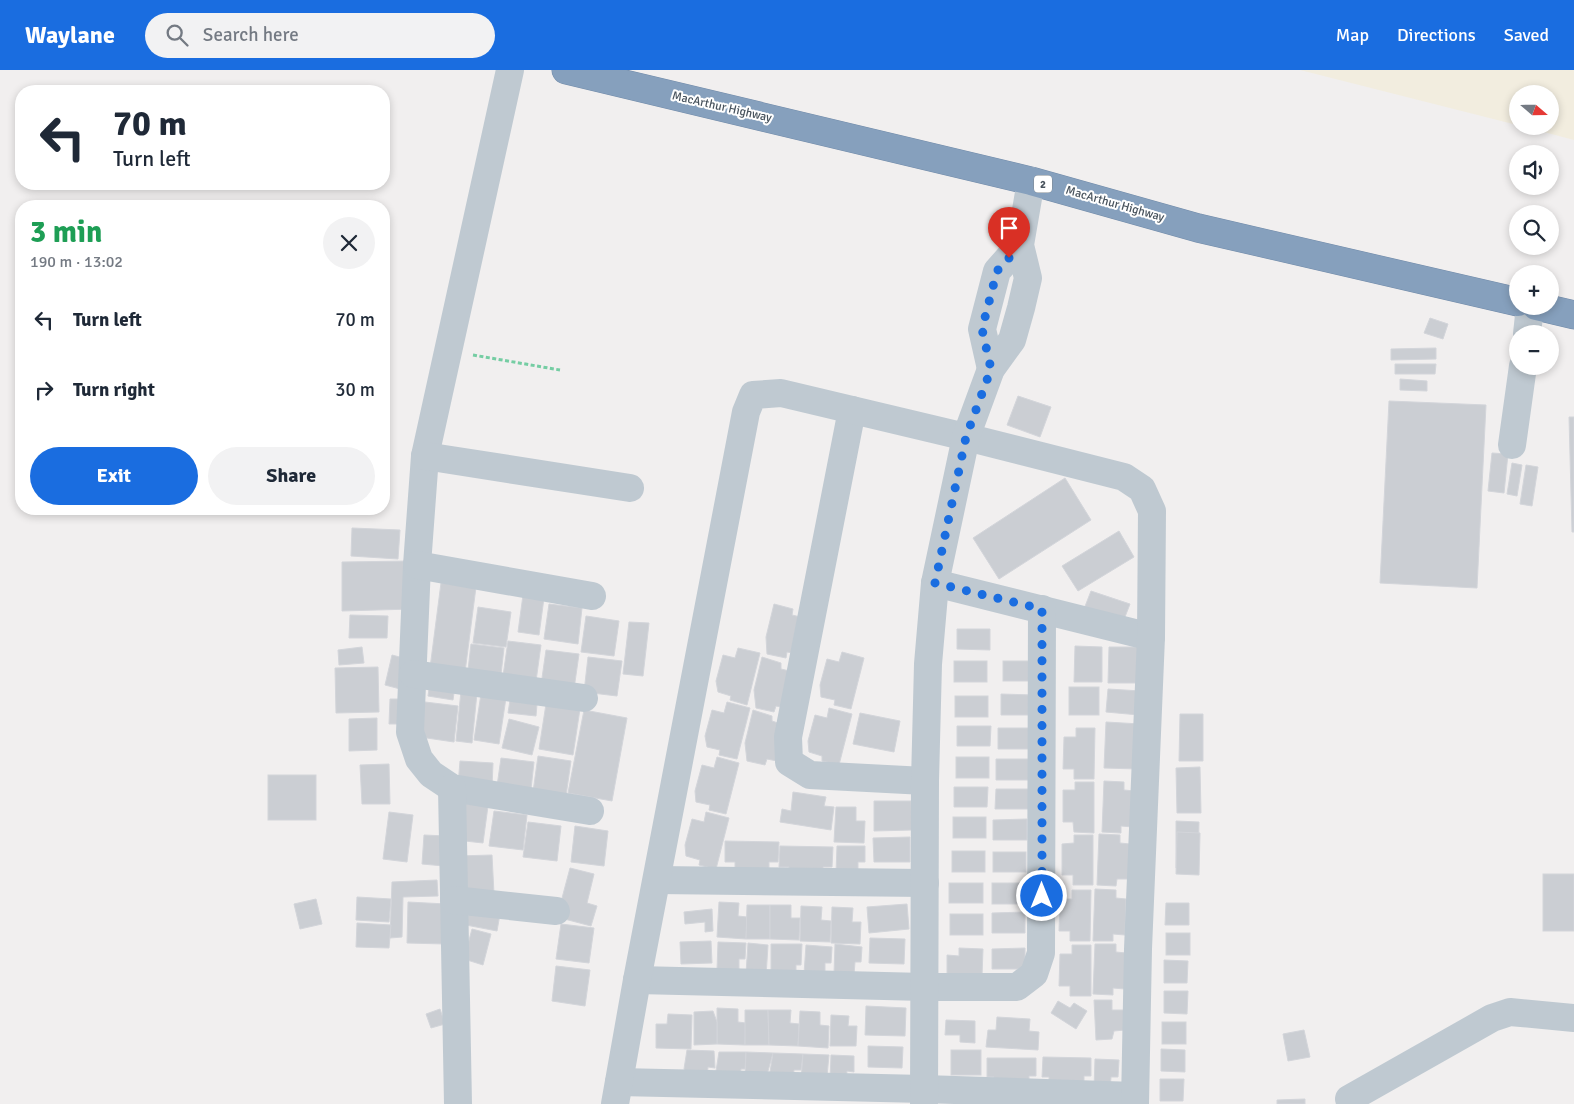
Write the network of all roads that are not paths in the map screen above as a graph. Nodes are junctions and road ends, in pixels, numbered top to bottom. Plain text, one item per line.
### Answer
1 (510, 70) edge
2 (566, 70) edge
3 (1031, 180) junction
4 (1509, 300) edge
5 (1559, 311) edge
6 (1574, 315) edge
7 (1521, 375) edge
8 (852, 410) junction
9 (966, 437) junction
10 (1512, 445) dead end
11 (425, 456) junction
12 (630, 488) dead end
13 (417, 565) junction
14 (935, 583) junction
15 (592, 596) dead end
16 (1042, 609) junction
17 (1151, 637) junction
18 (413, 674) junction
19 (584, 698) dead end
20 (925, 781) junction
21 (452, 788) junction
22 (590, 811) dead end
23 (657, 880) junction
24 (925, 883) junction
25 (454, 900) junction
26 (556, 910) dead end
27 (638, 980) junction
28 (925, 987) junction
29 (1574, 1018) edge
30 (617, 1093) edge
31 (924, 1096) edge
32 (1349, 1099) dead end
33 (1135, 1100) edge
34 (458, 1104) edge

1 - 11 street
2 - 3 highway, MacArthur Highway / 2
3 - 4 highway, MacArthur Highway / 2
3 - 9 street
5 - 6 highway
7 - 10 street
8 - 9 street
8 - 20 street
8 - 23 street
9 - 14 street
9 - 17 street
11 - 12 street
11 - 13 street
13 - 15 street
13 - 18 street
14 - 16 street
14 - 20 street
16 - 17 street
16 - 28 street
17 - 33 street
18 - 19 street
18 - 21 street
20 - 24 street
21 - 22 street
21 - 25 street
23 - 24 street
23 - 27 street
24 - 28 street
25 - 26 street
25 - 34 street
27 - 28 street
27 - 30 street
28 - 31 street
29 - 32 street
30 - 31 street
31 - 33 street

